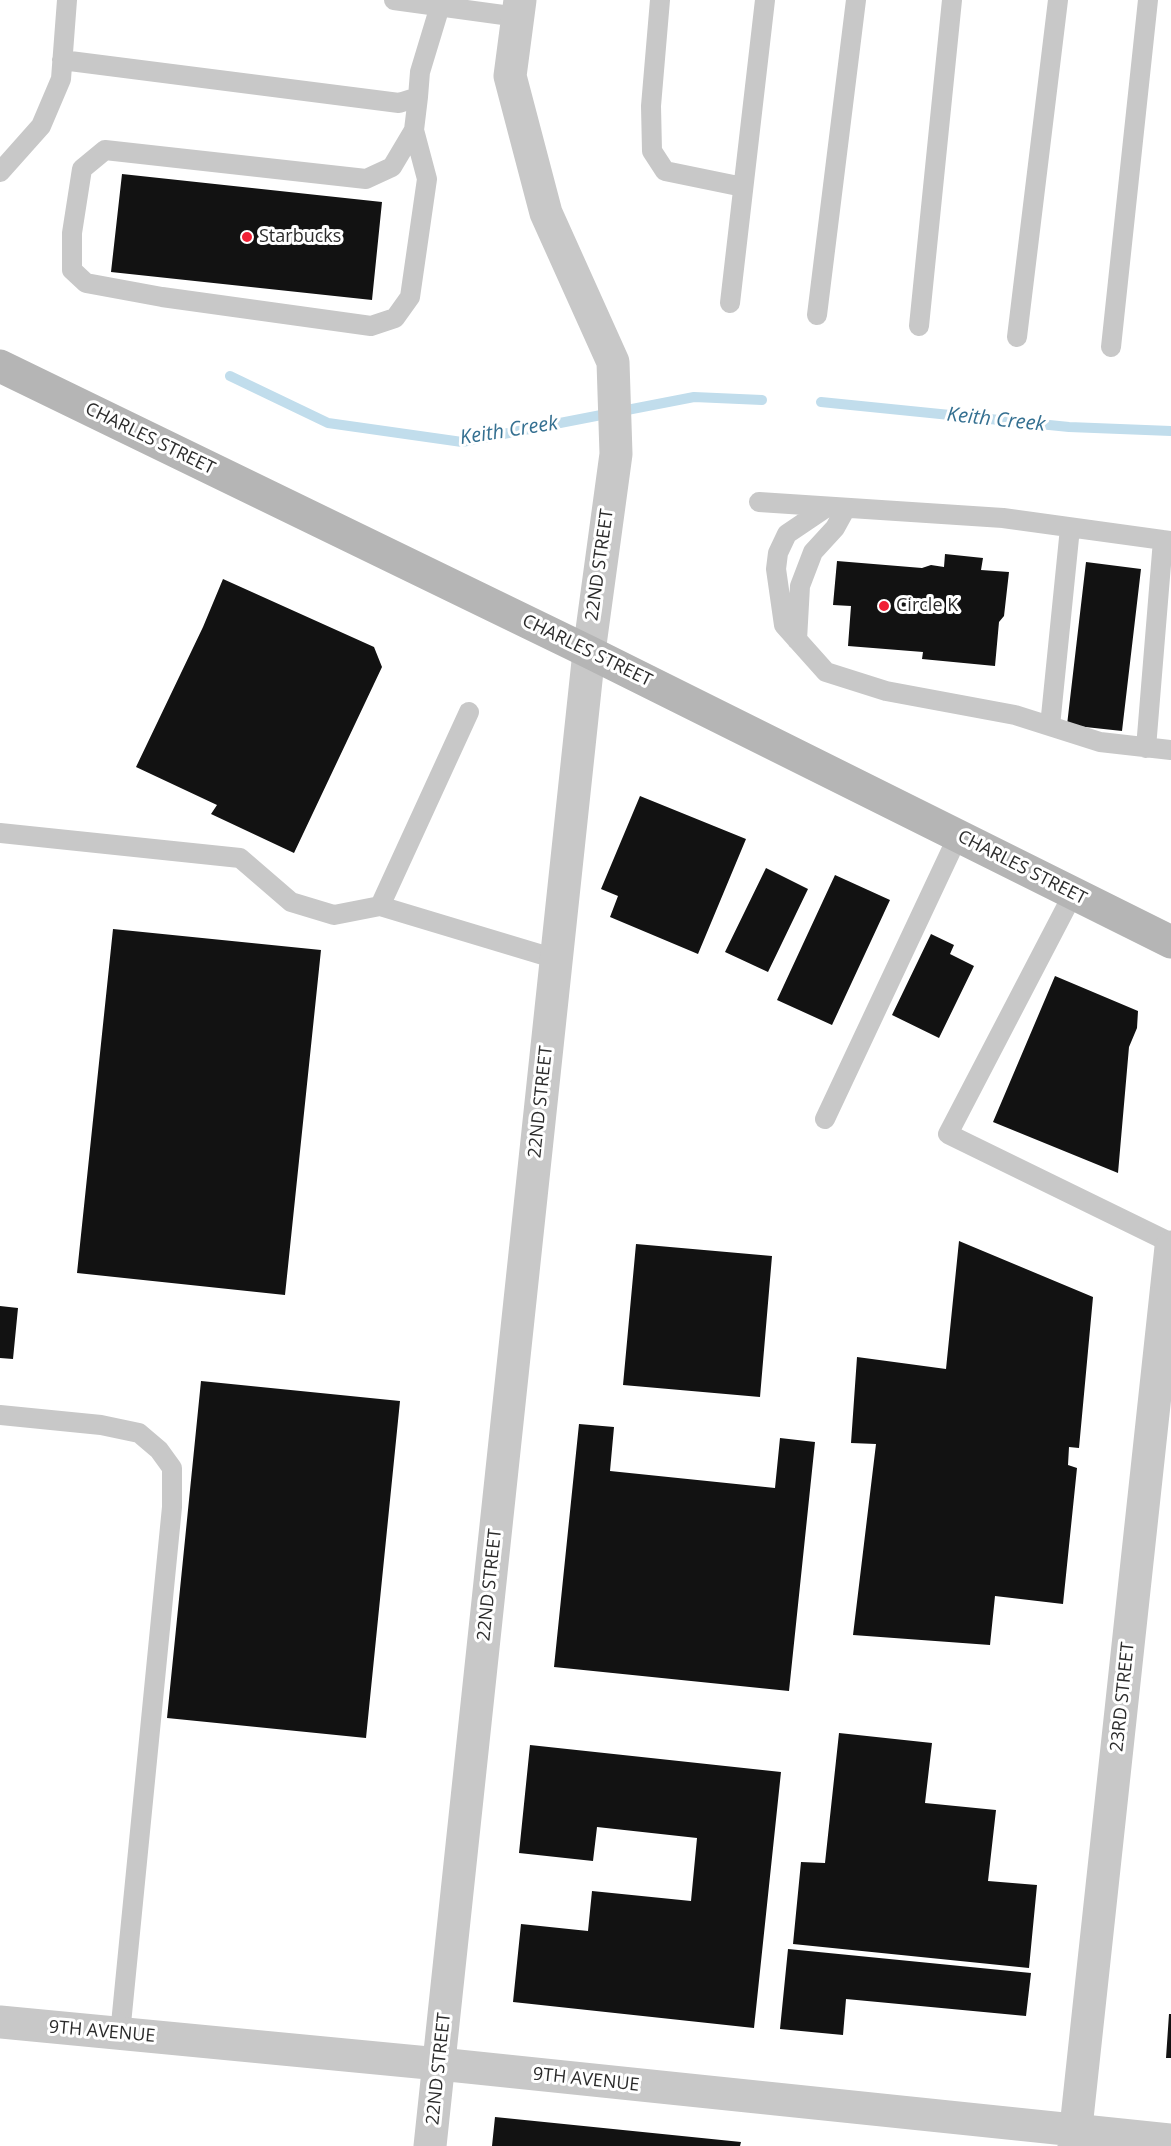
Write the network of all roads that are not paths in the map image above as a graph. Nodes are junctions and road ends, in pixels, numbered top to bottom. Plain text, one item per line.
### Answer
1 (67, 0) edge
2 (393, 0) edge
3 (660, 0) edge
4 (765, 0) edge
5 (856, 0) edge
6 (952, 0) edge
7 (1058, 0) edge
8 (1148, 0) edge
9 (440, 6) junction
10 (519, 8) edge
11 (62, 60) junction
12 (418, 98) junction
13 (414, 130) junction
14 (0, 172) edge
15 (743, 188) junction
16 (730, 303) dead end
17 (818, 315) dead end
18 (919, 326) dead end
19 (1017, 337) dead end
20 (1111, 347) dead end
21 (0, 366) edge
22 (759, 502) dead end
23 (836, 507) junction
24 (1070, 528) junction
25 (1167, 541) edge
26 (797, 640) junction
27 (589, 652) junction
28 (469, 712) dead end
29 (1050, 726) junction
30 (1146, 748) junction
31 (1171, 750) edge
32 (0, 833) edge
33 (957, 836) junction
34 (1073, 894) junction
35 (380, 906) junction
36 (1171, 942) edge
37 (556, 959) junction
38 (825, 1119) dead end
39 (1171, 1245) edge
40 (0, 1415) edge
41 (0, 2022) edge
42 (120, 2034) junction
43 (439, 2064) junction
44 (1075, 2138) edge
45 (1171, 2140) edge
46 (430, 2146) edge

1 - 11 lane
2 - 9 lane
3 - 15 lane
4 - 15 lane
5 - 17 lane
6 - 18 lane
7 - 19 lane
8 - 20 lane
9 - 10 lane
9 - 12 lane
10 - 27 street, 22ND STREET
11 - 12 lane
11 - 14 lane
12 - 13 lane
13 - 13 lane
15 - 16 lane
21 - 27 main road, CHARLES STREET
22 - 23 lane
23 - 24 lane
23 - 26 lane
23 - 26 lane
24 - 25 lane
24 - 29 lane
25 - 30 lane
26 - 29 lane
27 - 33 main road, CHARLES STREET
27 - 37 street, 22ND STREET
28 - 35 lane
29 - 30 lane
30 - 31 lane
32 - 35 lane
33 - 34 main road, CHARLES STREET
33 - 38 lane
34 - 36 main road, CHARLES STREET
34 - 39 lane
35 - 37 lane
37 - 43 street, 22ND STREET
39 - 44 street, 23RD STREET
40 - 42 lane
41 - 42 street, 9TH AVENUE
42 - 43 street, 9TH AVENUE
43 - 44 street, 9TH AVENUE
43 - 46 street, 22ND STREET
44 - 45 street, 9TH AVENUE

